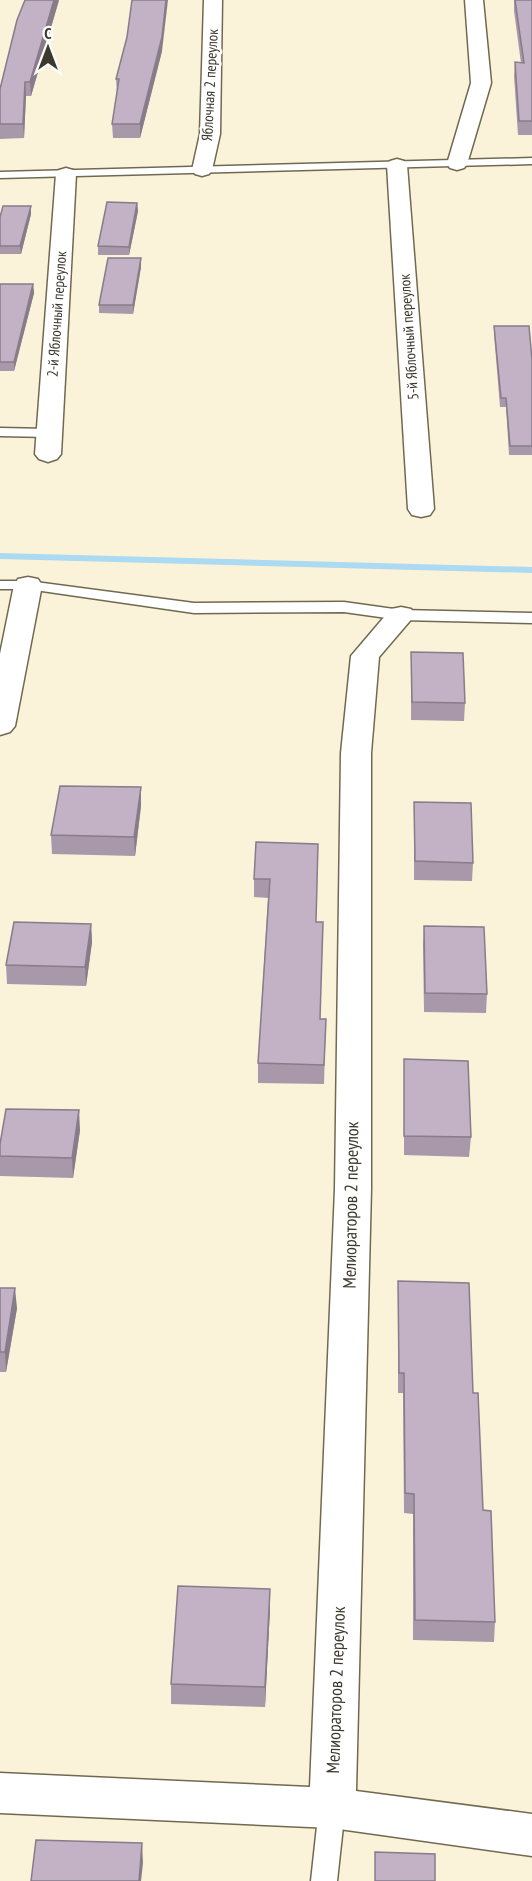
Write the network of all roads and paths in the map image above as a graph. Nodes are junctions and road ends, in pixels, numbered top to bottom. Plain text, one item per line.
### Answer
1 (213, 0) edge
2 (474, 0) edge
3 (532, 161) edge
4 (457, 164) junction
5 (397, 165) junction
6 (202, 170) junction
7 (66, 174) junction
8 (0, 175) edge
9 (0, 432) edge
10 (48, 444) joint
11 (421, 509) dead end
12 (0, 585) edge
13 (28, 585) junction
14 (401, 615) junction
15 (532, 618) edge
16 (0, 726) edge
17 (0, 1793) edge
18 (332, 1808) junction
19 (532, 1835) edge
20 (324, 1881) edge

1 - 6 street, Яблочная 2 переулок
2 - 4 street
3 - 4 lane
4 - 5 lane
5 - 6 lane
5 - 11 street, 5-й Яблочный переулок
6 - 7 lane
7 - 8 lane
7 - 10 street, 2-й Яблочный переулок
9 - 10 lane
12 - 13 lane
13 - 14 lane
13 - 16 street
14 - 15 lane
14 - 18 street, Мелиораторов 2 переулок
17 - 18 street
18 - 19 street
18 - 20 lane

